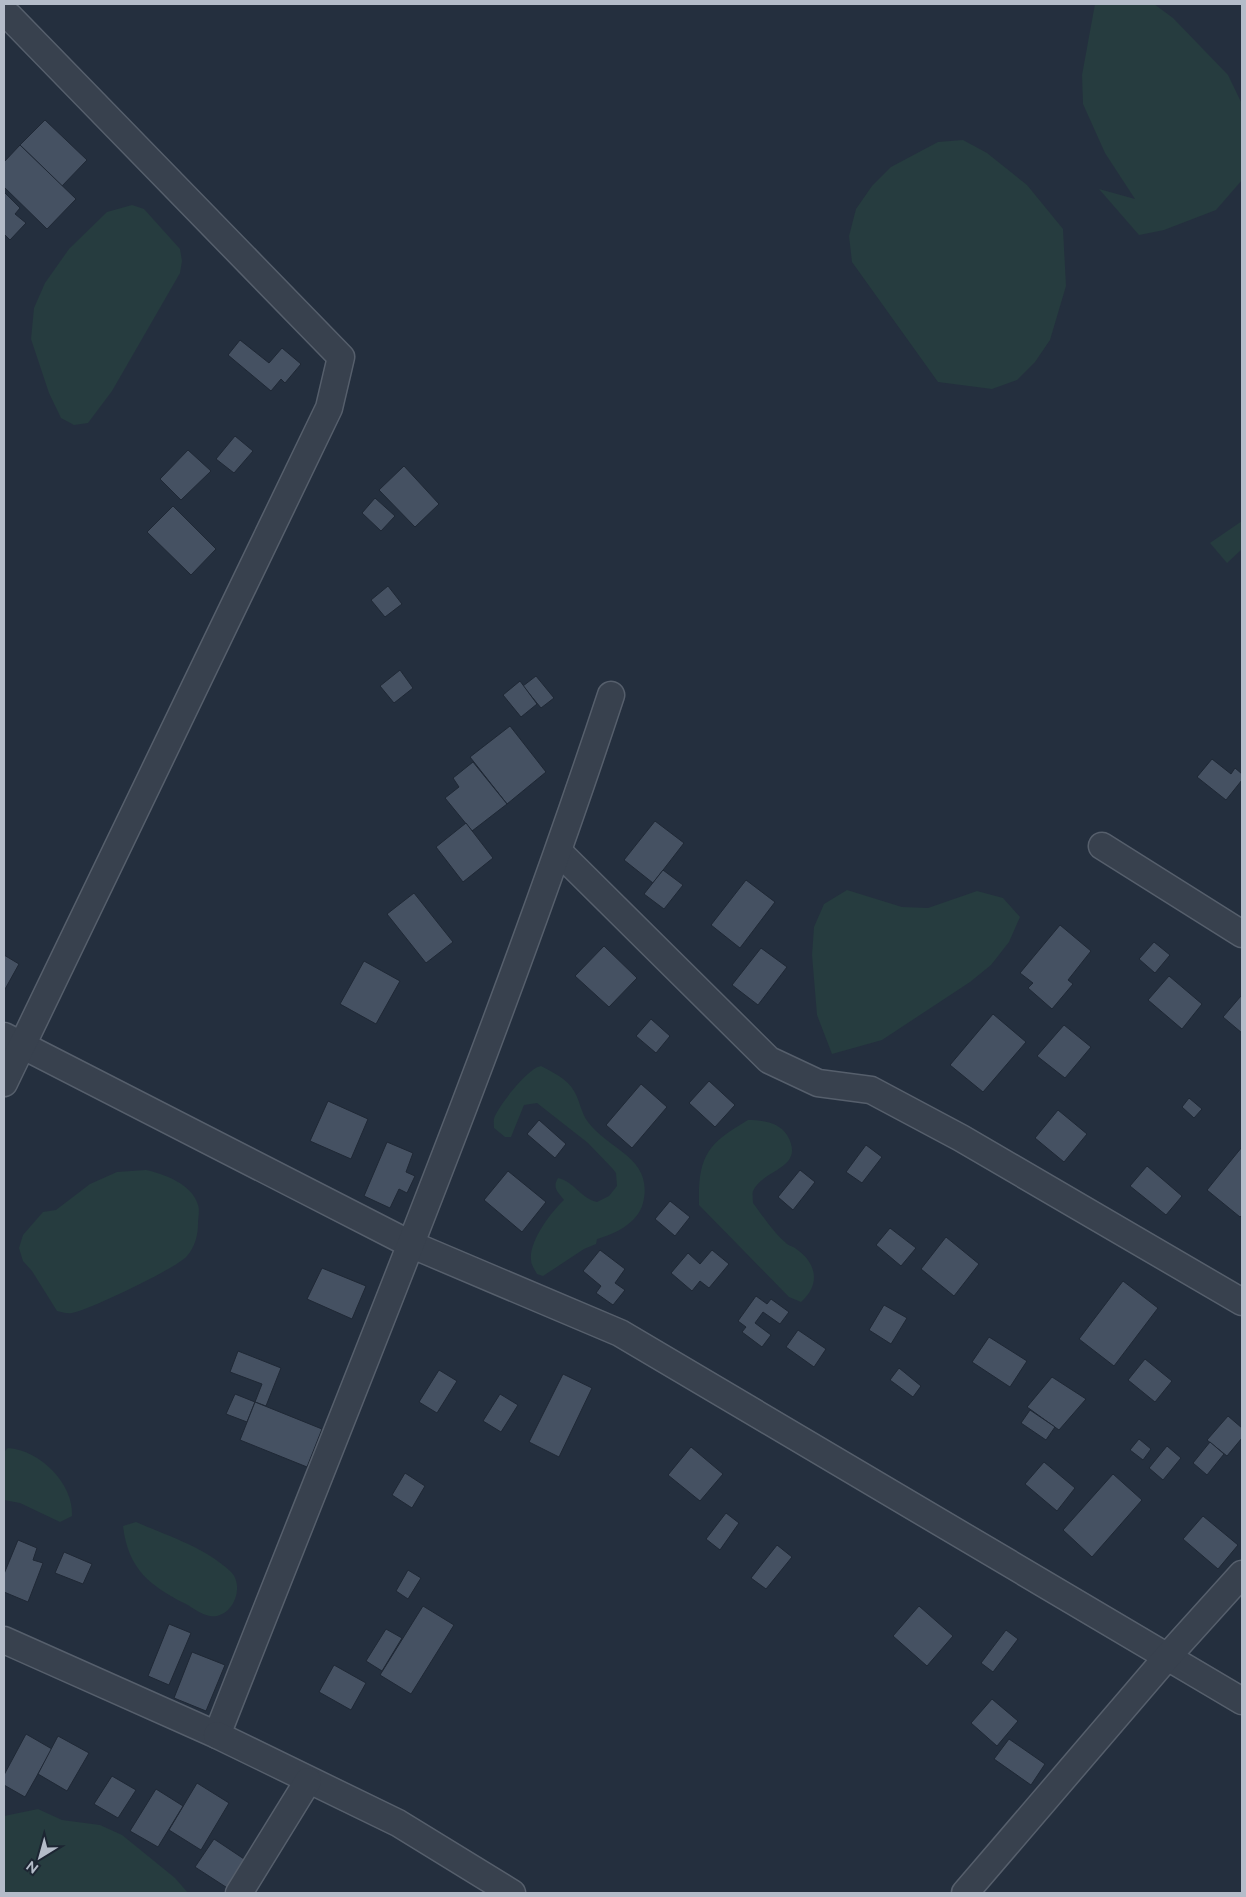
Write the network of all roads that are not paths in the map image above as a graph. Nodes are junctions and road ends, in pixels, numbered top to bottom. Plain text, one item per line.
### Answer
1 (9, 15) edge
2 (610, 695) dead end
3 (1102, 846) dead end
4 (559, 852) junction
5 (1242, 934) edge
6 (13, 1040) edge
7 (4, 1083) edge
8 (410, 1244) junction
9 (1242, 1302) edge
10 (1242, 1574) edge
11 (4, 1640) edge
12 (1168, 1656) junction
13 (1242, 1700) edge
14 (217, 1735) junction
15 (308, 1781) junction
16 (239, 1893) edge
17 (512, 1893) edge
18 (965, 1893) edge

1 - 6 street
2 - 4 street
3 - 5 street
4 - 8 street
4 - 9 street
6 - 7 street
6 - 8 street
8 - 12 street
8 - 14 street
10 - 12 street
11 - 14 street
12 - 13 street
12 - 18 street
14 - 15 street
15 - 16 street
15 - 17 street

